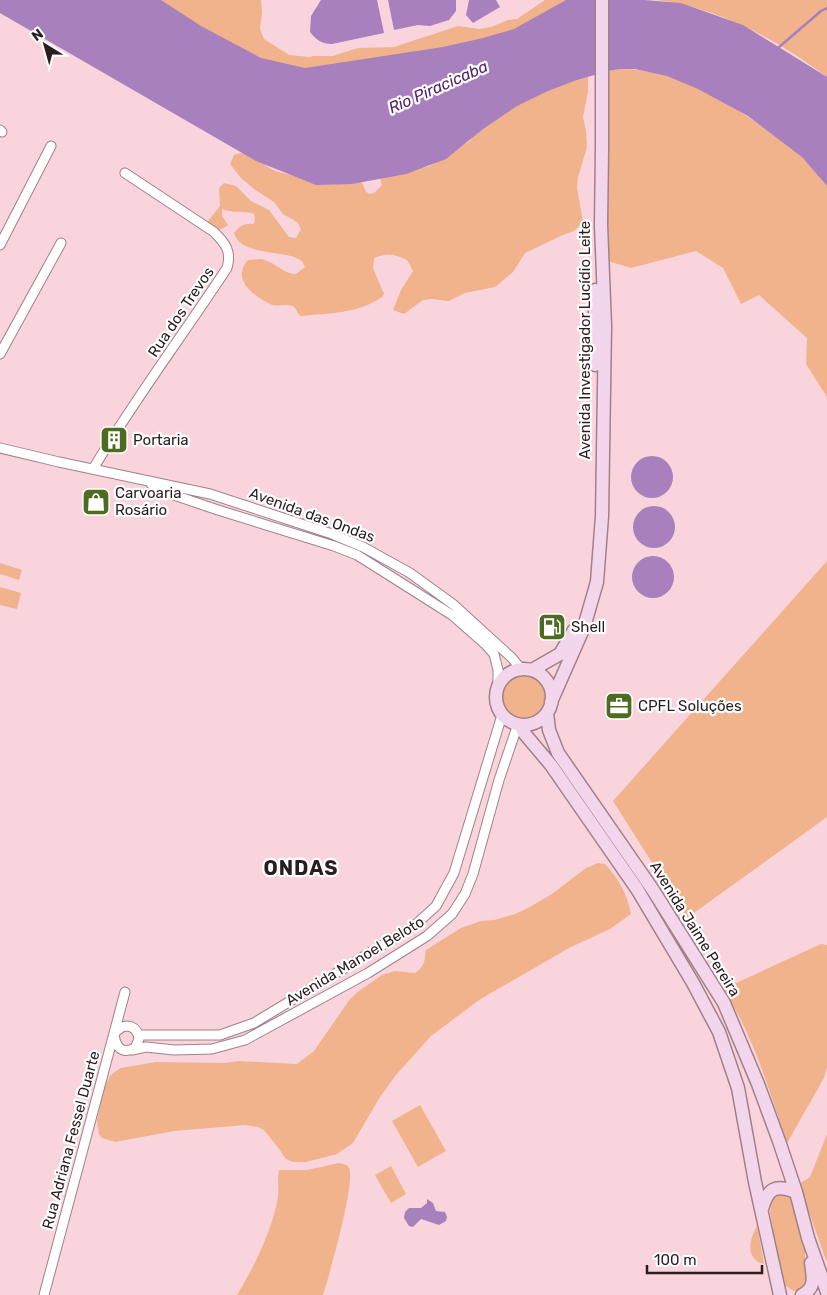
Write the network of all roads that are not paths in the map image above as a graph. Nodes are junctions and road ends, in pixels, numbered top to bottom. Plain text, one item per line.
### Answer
1 (594, 0) edge
2 (602, 0) edge
3 (599, 86) junction
4 (51, 146) dead end
5 (125, 173) dead end
6 (61, 243) dead end
7 (0, 245) edge
8 (0, 354) edge
9 (0, 448) edge
10 (93, 469) junction
11 (144, 480) junction
12 (162, 491) junction
13 (210, 494) junction
14 (218, 510) junction
15 (261, 512) junction
16 (365, 561) junction
17 (418, 578) junction
18 (527, 669) junction
19 (498, 685) junction
20 (549, 707) junction
21 (502, 715) junction
22 (519, 724) junction
23 (125, 992) dead end
24 (114, 1033) junction
25 (139, 1035) junction
26 (132, 1050) junction
27 (796, 1192) junction
28 (761, 1211) junction
29 (808, 1238) junction
30 (827, 1292) edge
31 (783, 1294) edge
32 (44, 1295) edge
33 (802, 1295) edge

1 - 3 main road, Avenida Investigador Lucídio Leite
2 - 3 main road, Avenida Investigador Lucídio Leite
3 - 18 main road, Avenida Investigador Lucídio Leite
3 - 20 main road, Avenida Investigador Lucídio Leite
4 - 7 street
5 - 10 street, Rua dos Trevos
6 - 8 street
9 - 10 street, Avenida das Ondas
10 - 11 street, Avenida das Ondas
11 - 12 street, Avenida das Ondas
11 - 13 street, Avenida das Ondas
12 - 13 street
12 - 14 street, Avenida das Ondas
13 - 15 street, Avenida das Ondas
14 - 15 street
14 - 16 street, Avenida das Ondas
15 - 17 street, Avenida das Ondas
16 - 17 street
16 - 19 street, Avenida das Ondas
17 - 18 street, Avenida das Ondas
18 - 19 main road
18 - 20 main road
19 - 21 main road
20 - 22 main road
20 - 27 main road, Avenida Jaime Pereira
21 - 22 main road
21 - 25 street, Avenida Manoel Beloto
22 - 26 street, Avenida Manoel Beloto
22 - 28 main road, Avenida Jaime Pereira
23 - 24 street, Rua Adriana Fessel Duarte
24 - 25 street
24 - 26 street
24 - 32 street, Rua Adriana Fessel Duarte
25 - 26 street
27 - 28 main road
27 - 29 main road, Avenida Jaime Pereira
28 - 31 main road, Avenida Jaime Pereira
29 - 30 main road, Avenida Jaime Pereira
29 - 33 main road

